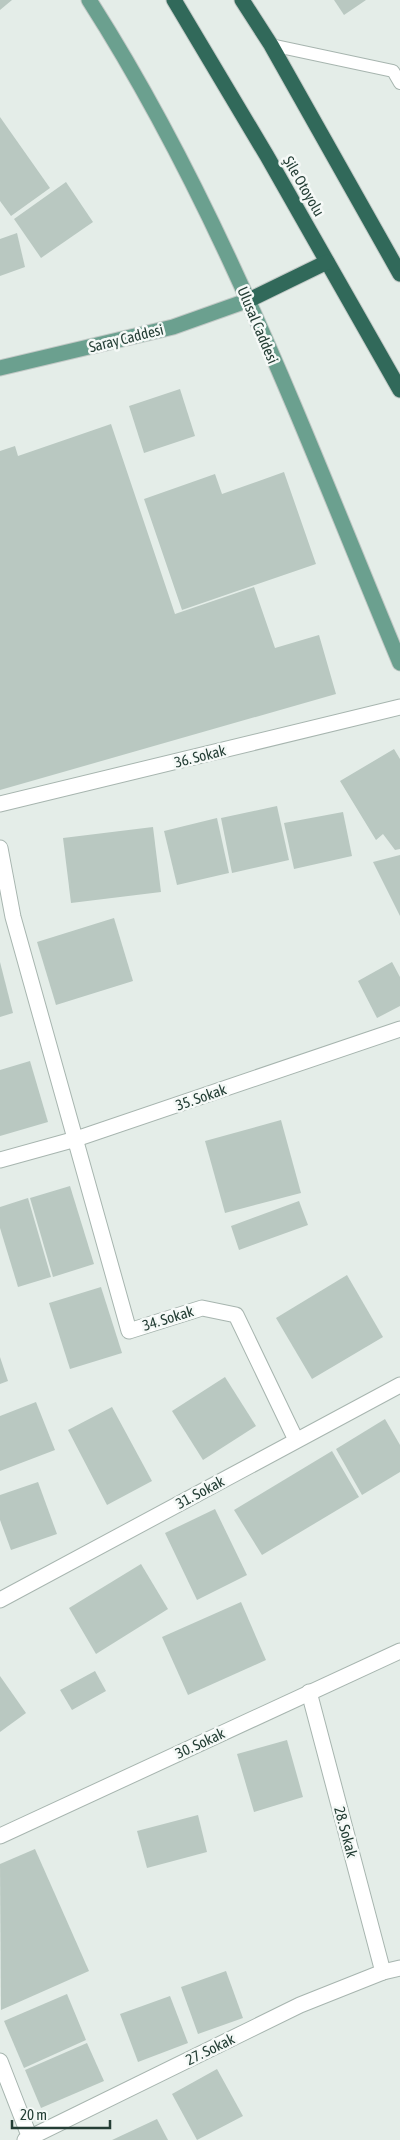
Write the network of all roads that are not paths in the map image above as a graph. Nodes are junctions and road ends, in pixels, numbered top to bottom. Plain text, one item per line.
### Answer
1 (89, 0) edge
2 (174, 0) edge
3 (242, 0) edge
4 (271, 45) junction
5 (396, 69) edge
6 (400, 83) edge
7 (327, 262) junction
8 (400, 274) edge
9 (249, 300) junction
10 (0, 368) edge
11 (400, 390) edge
12 (400, 663) edge
13 (400, 707) edge
14 (0, 804) edge
15 (0, 848) edge
16 (400, 1029) edge
17 (76, 1139) junction
18 (0, 1160) edge
19 (400, 1385) edge
20 (296, 1440) junction
21 (0, 1600) edge
22 (400, 1651) edge
23 (309, 1692) junction
24 (0, 1836) edge
25 (400, 1968) edge
26 (383, 1972) junction
27 (0, 2061) edge
28 (27, 2139) edge

1 - 9 main road, Ulusal Caddesi
2 - 7 highway, Şile Otoyolu
3 - 4 highway
4 - 5 lane
4 - 8 highway
5 - 6 lane
7 - 9 highway
7 - 11 highway, Şile Otoyolu
9 - 10 main road, Saray Caddesi
9 - 12 main road, Ulusal Caddesi
13 - 14 street, 36. Sokak
15 - 17 street
16 - 17 street, 35. Sokak
17 - 18 street, 35. Sokak
17 - 20 street, 34. Sokak
19 - 20 street, 31. Sokak
20 - 21 street, 31. Sokak
22 - 23 street, 30. Sokak
23 - 24 street, 30. Sokak
23 - 26 street, 28. Sokak
25 - 26 street, 27. Sokak
26 - 28 street, 27. Sokak
27 - 28 street

